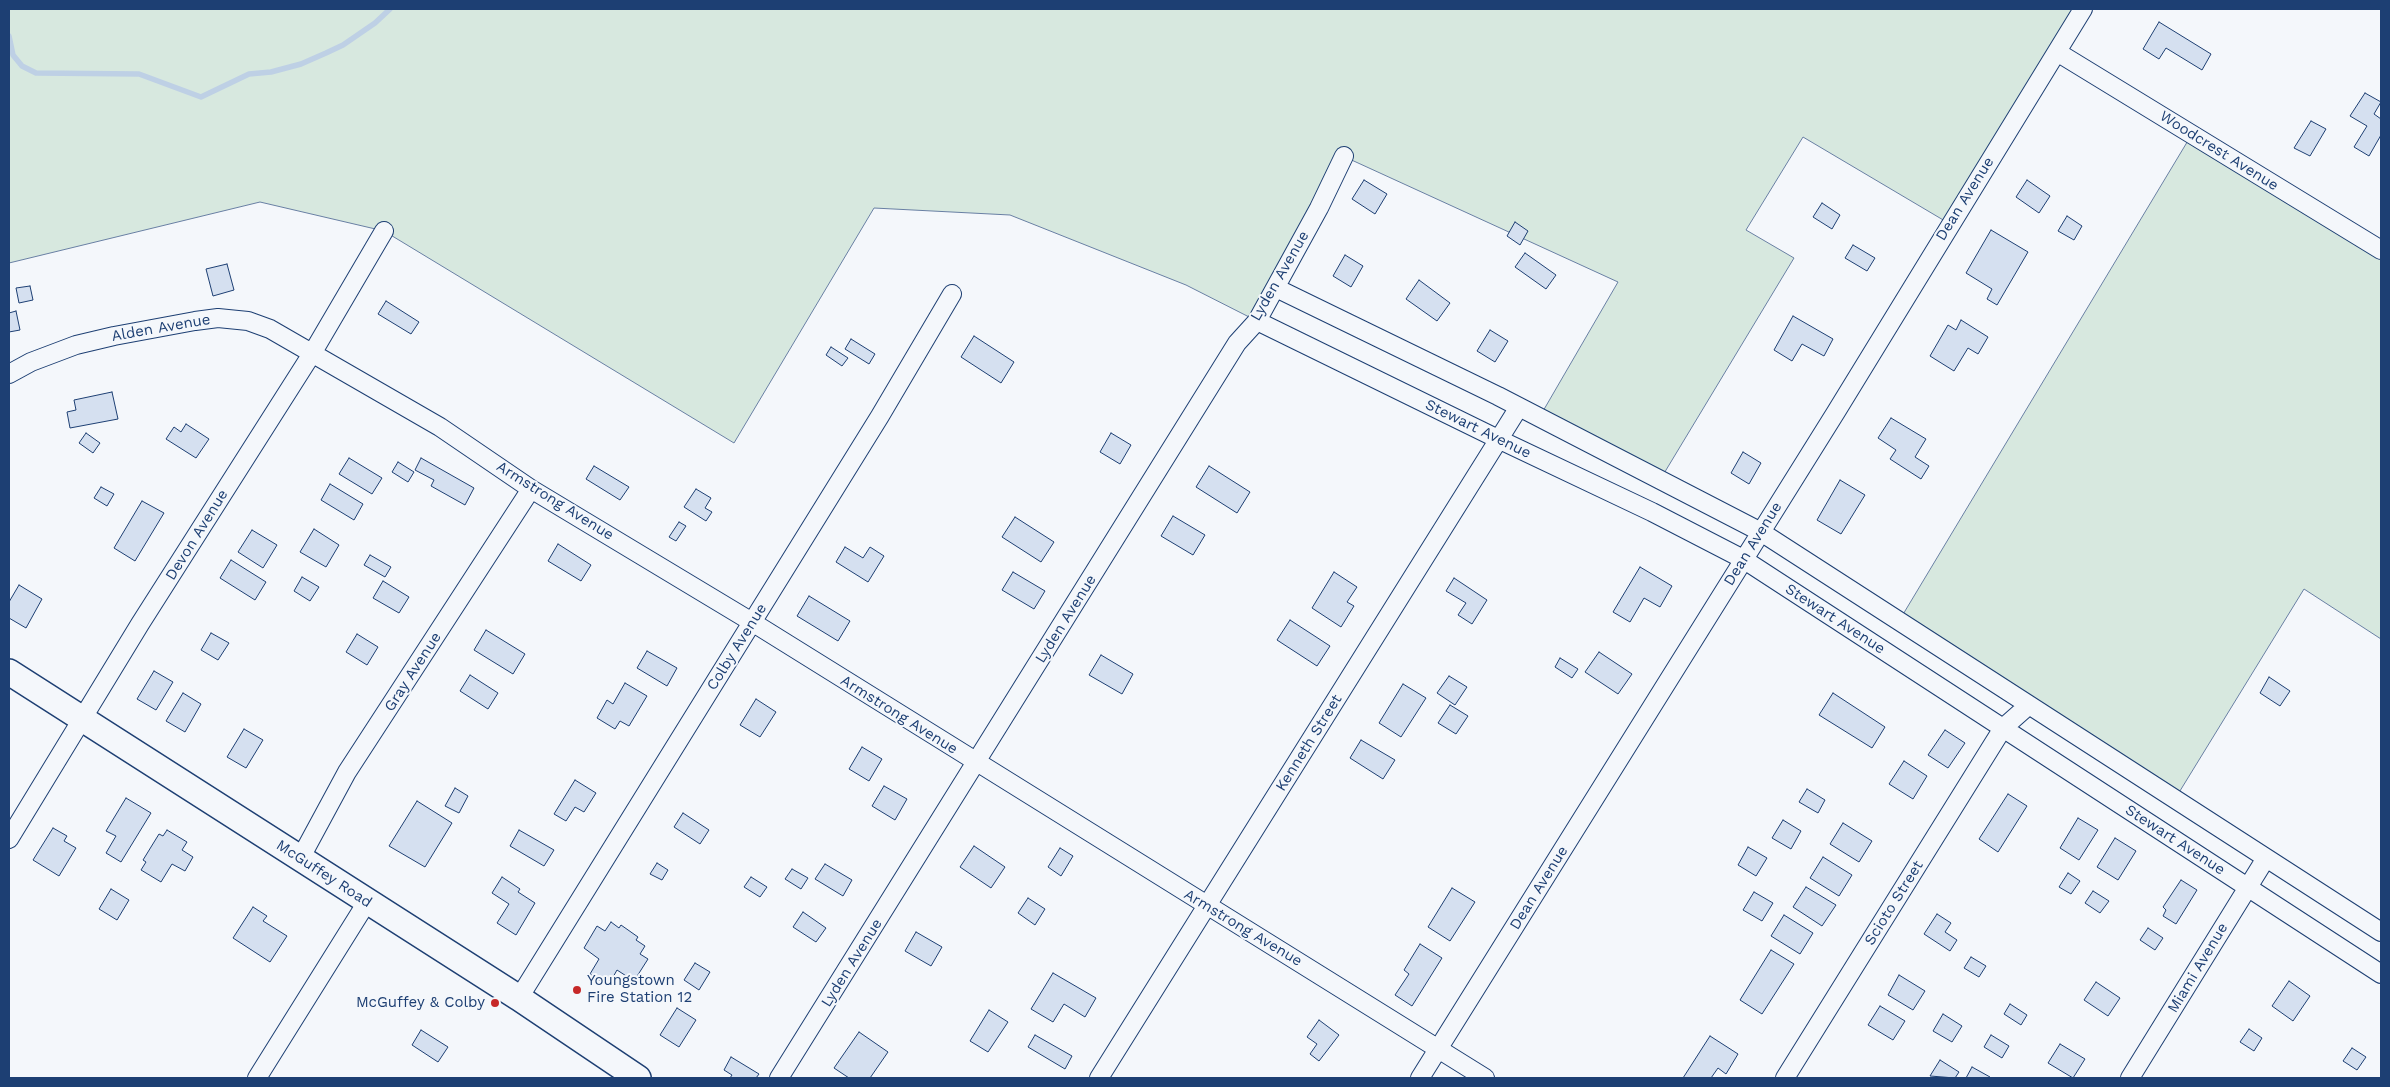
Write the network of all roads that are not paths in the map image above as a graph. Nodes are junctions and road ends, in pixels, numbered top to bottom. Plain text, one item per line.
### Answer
1 (2083, 9) edge
2 (2057, 52) junction
3 (1344, 156) dead end
4 (384, 231) dead end
5 (2381, 250) edge
6 (1276, 288) junction
7 (952, 294) dead end
8 (1257, 320) junction
9 (313, 352) junction
10 (9, 374) edge
11 (1519, 407) junction
12 (1498, 439) junction
13 (531, 489) junction
14 (1761, 532) junction
15 (1743, 559) junction
16 (752, 622) junction
17 (9, 672) edge
18 (2029, 705) junction
19 (83, 719) junction
20 (2003, 728) junction
21 (977, 764) junction
22 (9, 839) edge
23 (2266, 858) junction
24 (300, 859) junction
25 (2247, 886) junction
26 (367, 902) junction
27 (1207, 906) junction
28 (2381, 932) edge
29 (2381, 974) edge
30 (519, 998) junction
31 (1438, 1049) junction
32 (257, 1078) edge
33 (638, 1078) edge
34 (779, 1078) edge
35 (1099, 1078) edge
36 (1420, 1078) edge
37 (1485, 1078) edge
38 (1785, 1078) edge
39 (2130, 1078) edge

1 - 2 street, Dean Avenue
2 - 5 street, Woodcrest Avenue
2 - 14 street, Dean Avenue
3 - 6 street, Lyden Avenue
4 - 9 street, Devon Avenue
6 - 8 street, Lyden Avenue
6 - 11 street
7 - 16 street, Colby Avenue
8 - 12 street, Stewart Avenue
8 - 21 street, Lyden Avenue
9 - 10 street, Alden Avenue
9 - 13 street, Armstrong Avenue
9 - 19 street, Devon Avenue
11 - 12 street, Kenneth Street
11 - 14 street
12 - 15 street, Stewart Avenue
12 - 27 street, Kenneth Street
13 - 16 street, Armstrong Avenue
13 - 24 street, Gray Avenue
14 - 15 street, Dean Avenue
14 - 18 street
15 - 20 street, Stewart Avenue
15 - 31 street, Dean Avenue
16 - 21 street, Armstrong Avenue
16 - 30 street, Colby Avenue
17 - 19 street, McGuffey Road
18 - 20 street, Scioto Street
18 - 23 street
19 - 22 street, Devon Avenue
19 - 24 street, McGuffey Road
20 - 25 street, Stewart Avenue
20 - 38 street, Scioto Street
21 - 27 street, Armstrong Avenue
21 - 34 street, Lyden Avenue
23 - 25 street, Miami Avenue
23 - 28 street
24 - 26 street, McGuffey Road
25 - 29 street, Stewart Avenue
25 - 39 street, Miami Avenue
26 - 30 street, McGuffey Road
26 - 32 street
27 - 31 street, Armstrong Avenue
27 - 35 street, Kenneth Street
30 - 33 street, McGuffey Road
31 - 36 street, Dean Avenue
31 - 37 street, Armstrong Avenue

